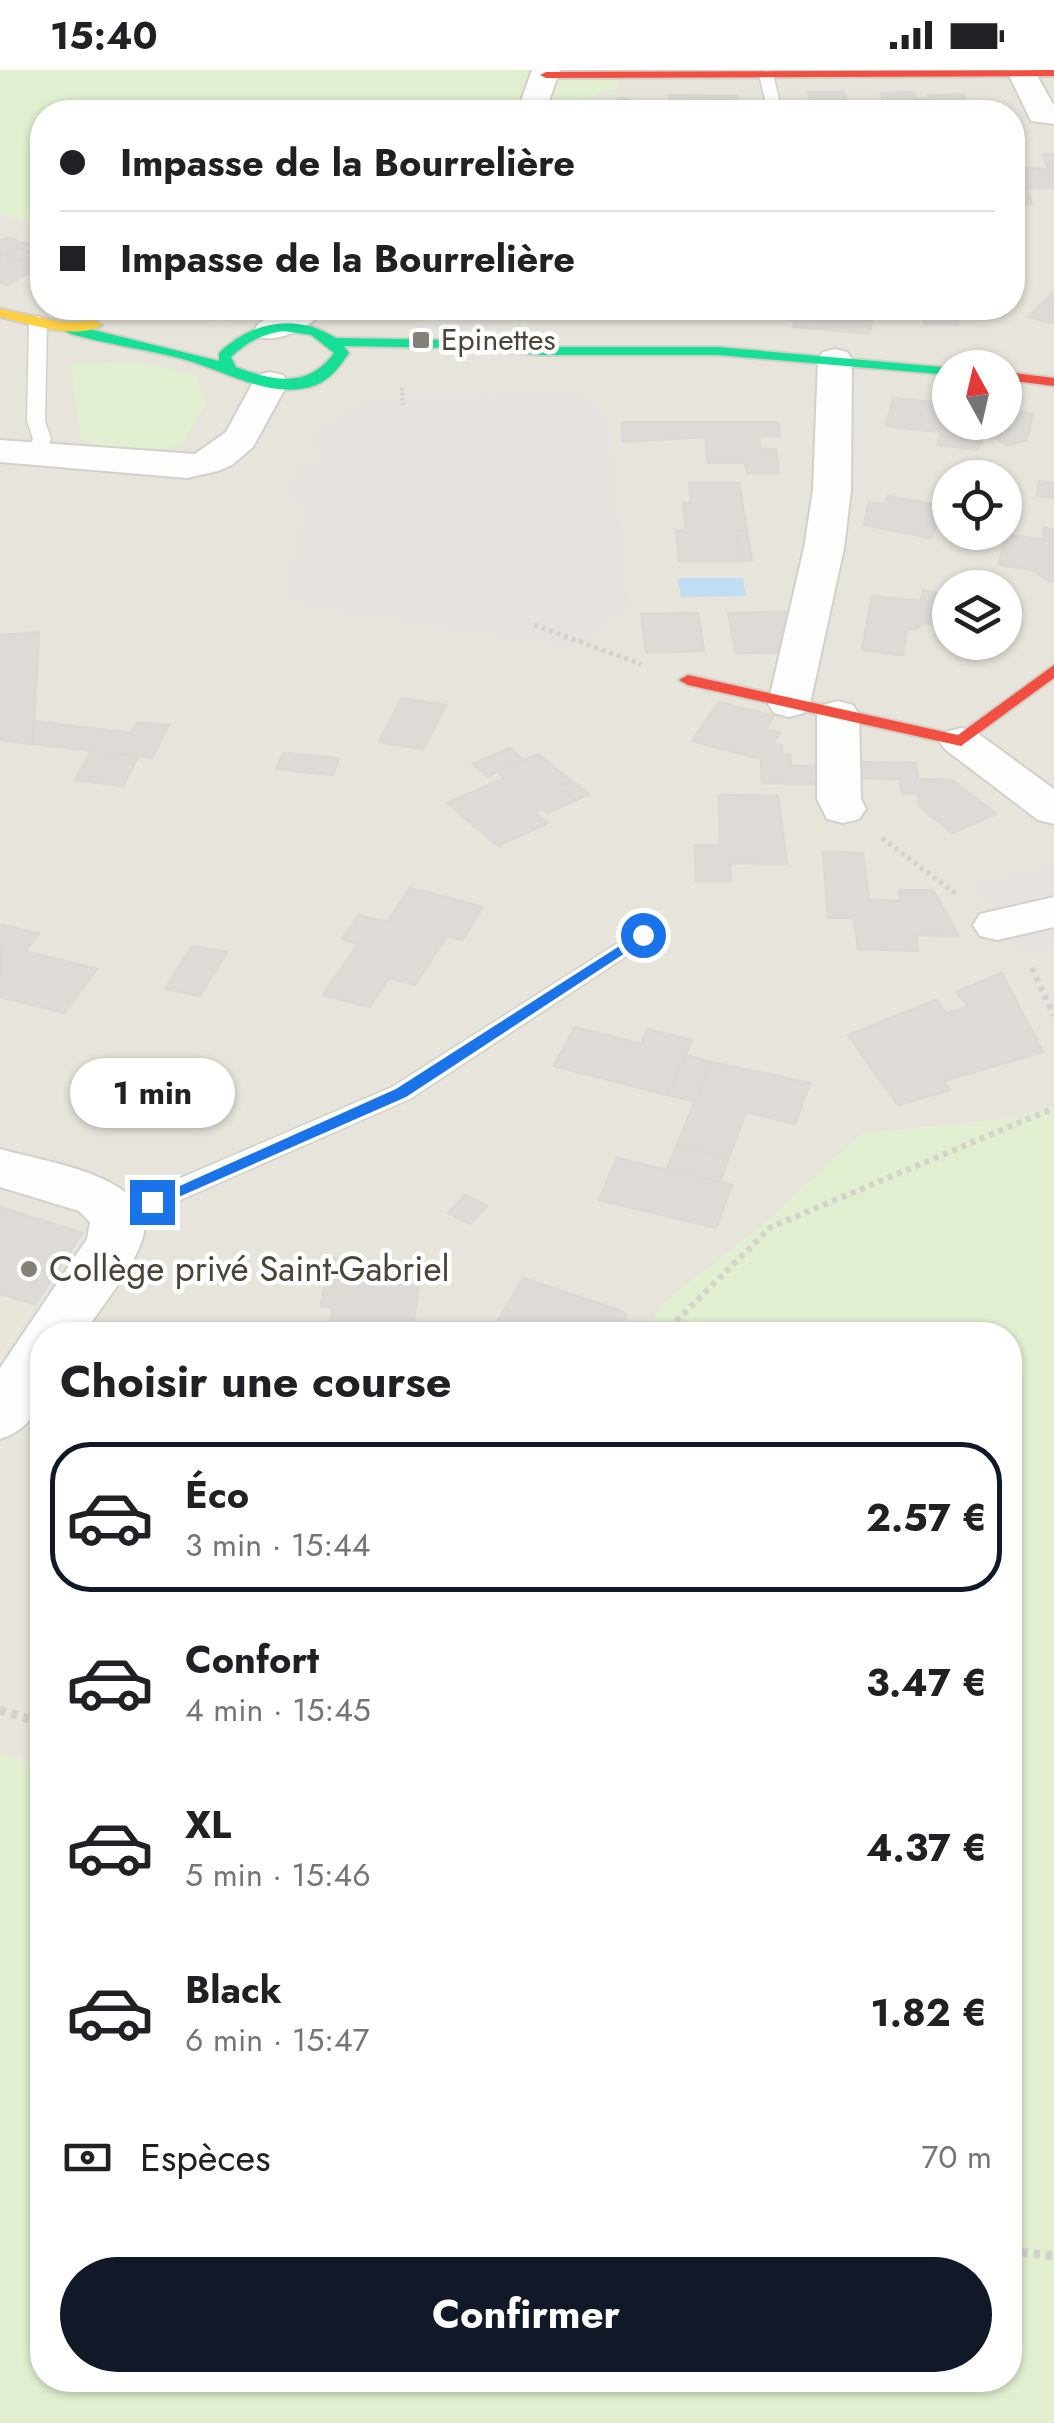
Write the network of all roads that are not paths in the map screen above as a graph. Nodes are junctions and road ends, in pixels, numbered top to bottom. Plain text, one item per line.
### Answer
1 (802, 72) edge
2 (546, 73) edge
3 (1022, 73) junction
4 (1054, 73) edge
5 (766, 74) junction
6 (536, 100) edge
7 (772, 100) edge
8 (1054, 115) edge
9 (0, 312) edge
10 (30, 319) edge
11 (33, 320) edge
12 (286, 320) edge
13 (346, 320) edge
14 (50, 324) junction
15 (262, 332) junction
16 (335, 349) junction
17 (835, 359) junction
18 (229, 369) junction
19 (932, 369) edge
20 (1022, 378) edge
21 (1054, 382) edge
22 (270, 383) junction
23 (18, 452) edge
24 (1054, 670) edge
25 (688, 680) road end
26 (790, 704) junction
27 (838, 714) junction
28 (960, 741) junction
29 (843, 809) road end
30 (1054, 810) edge
31 (1054, 912) edge
32 (997, 925) road end
33 (643, 935) dead end
34 (0, 1168) edge
35 (118, 1216) junction
36 (62, 1322) edge
37 (30, 1370) edge
38 (0, 1416) edge

1 - 3 street
1 - 5 street
2 - 5 street
2 - 6 street
3 - 4 street
3 - 8 street
5 - 7 lane
9 - 10 street
11 - 14 street
12 - 15 street
13 - 16 street
14 - 15 street
14 - 18 street
14 - 23 lane
15 - 16 street
15 - 18 street
16 - 17 street
16 - 22 street
17 - 19 street
17 - 26 street
18 - 22 street
20 - 21 street
22 - 23 street
24 - 28 street
25 - 26 street
26 - 27 street
27 - 28 street
27 - 29 street
28 - 30 street
31 - 32 street
33 - 35 lane
34 - 35 street
35 - 36 street
37 - 38 street

